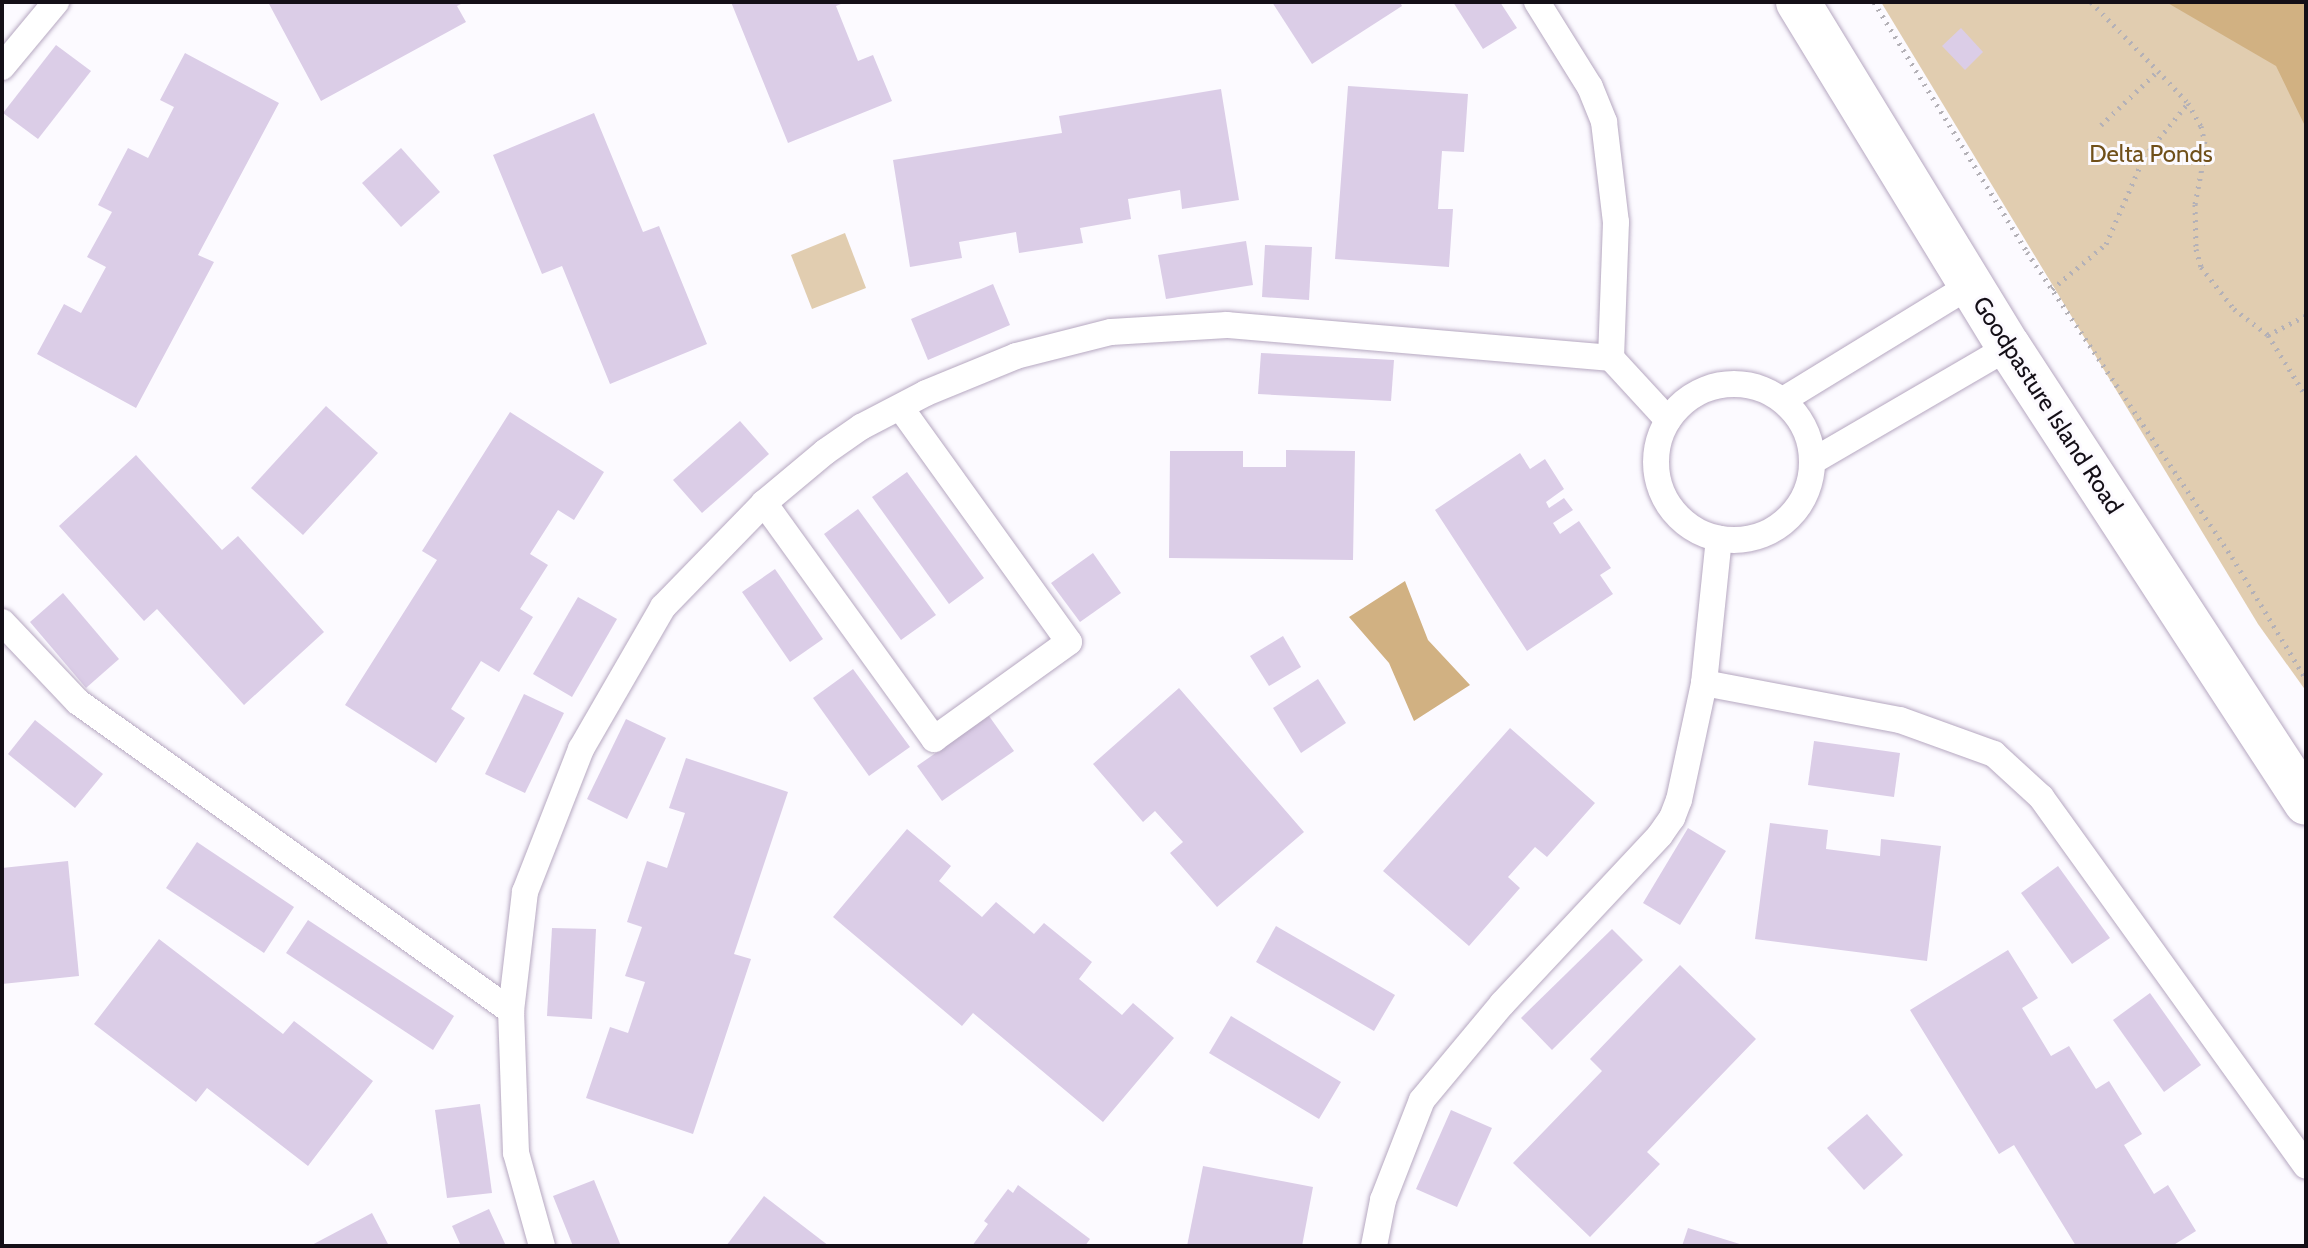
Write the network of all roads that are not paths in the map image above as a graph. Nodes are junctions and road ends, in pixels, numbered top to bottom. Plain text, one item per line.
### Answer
1 (56, 2) edge
2 (1537, 2) edge
3 (1798, 2) edge
4 (2, 67) edge
5 (1971, 285) junction
6 (2009, 347) junction
7 (1611, 358) junction
8 (1783, 400) junction
9 (900, 407) junction
10 (1668, 420) junction
11 (1813, 461) junction
12 (764, 503) junction
13 (1719, 539) junction
14 (2, 623) edge
15 (1704, 683) junction
16 (2306, 803) edge
17 (511, 1011) junction
18 (2306, 1166) edge
19 (542, 1246) edge
20 (1374, 1246) edge

1 - 4 lane
2 - 7 lane
3 - 5 main road, Goodpasture Island Road
5 - 6 main road, Goodpasture Island Road
5 - 8 lane
6 - 11 lane
6 - 16 main road, Goodpasture Island Road
7 - 9 lane
7 - 10 lane
8 - 10 lane
8 - 11 lane
9 - 12 lane
9 - 12 lane
10 - 13 lane
11 - 13 lane
12 - 17 lane
13 - 15 lane
14 - 17 lane
15 - 18 lane
15 - 20 lane
17 - 19 lane

